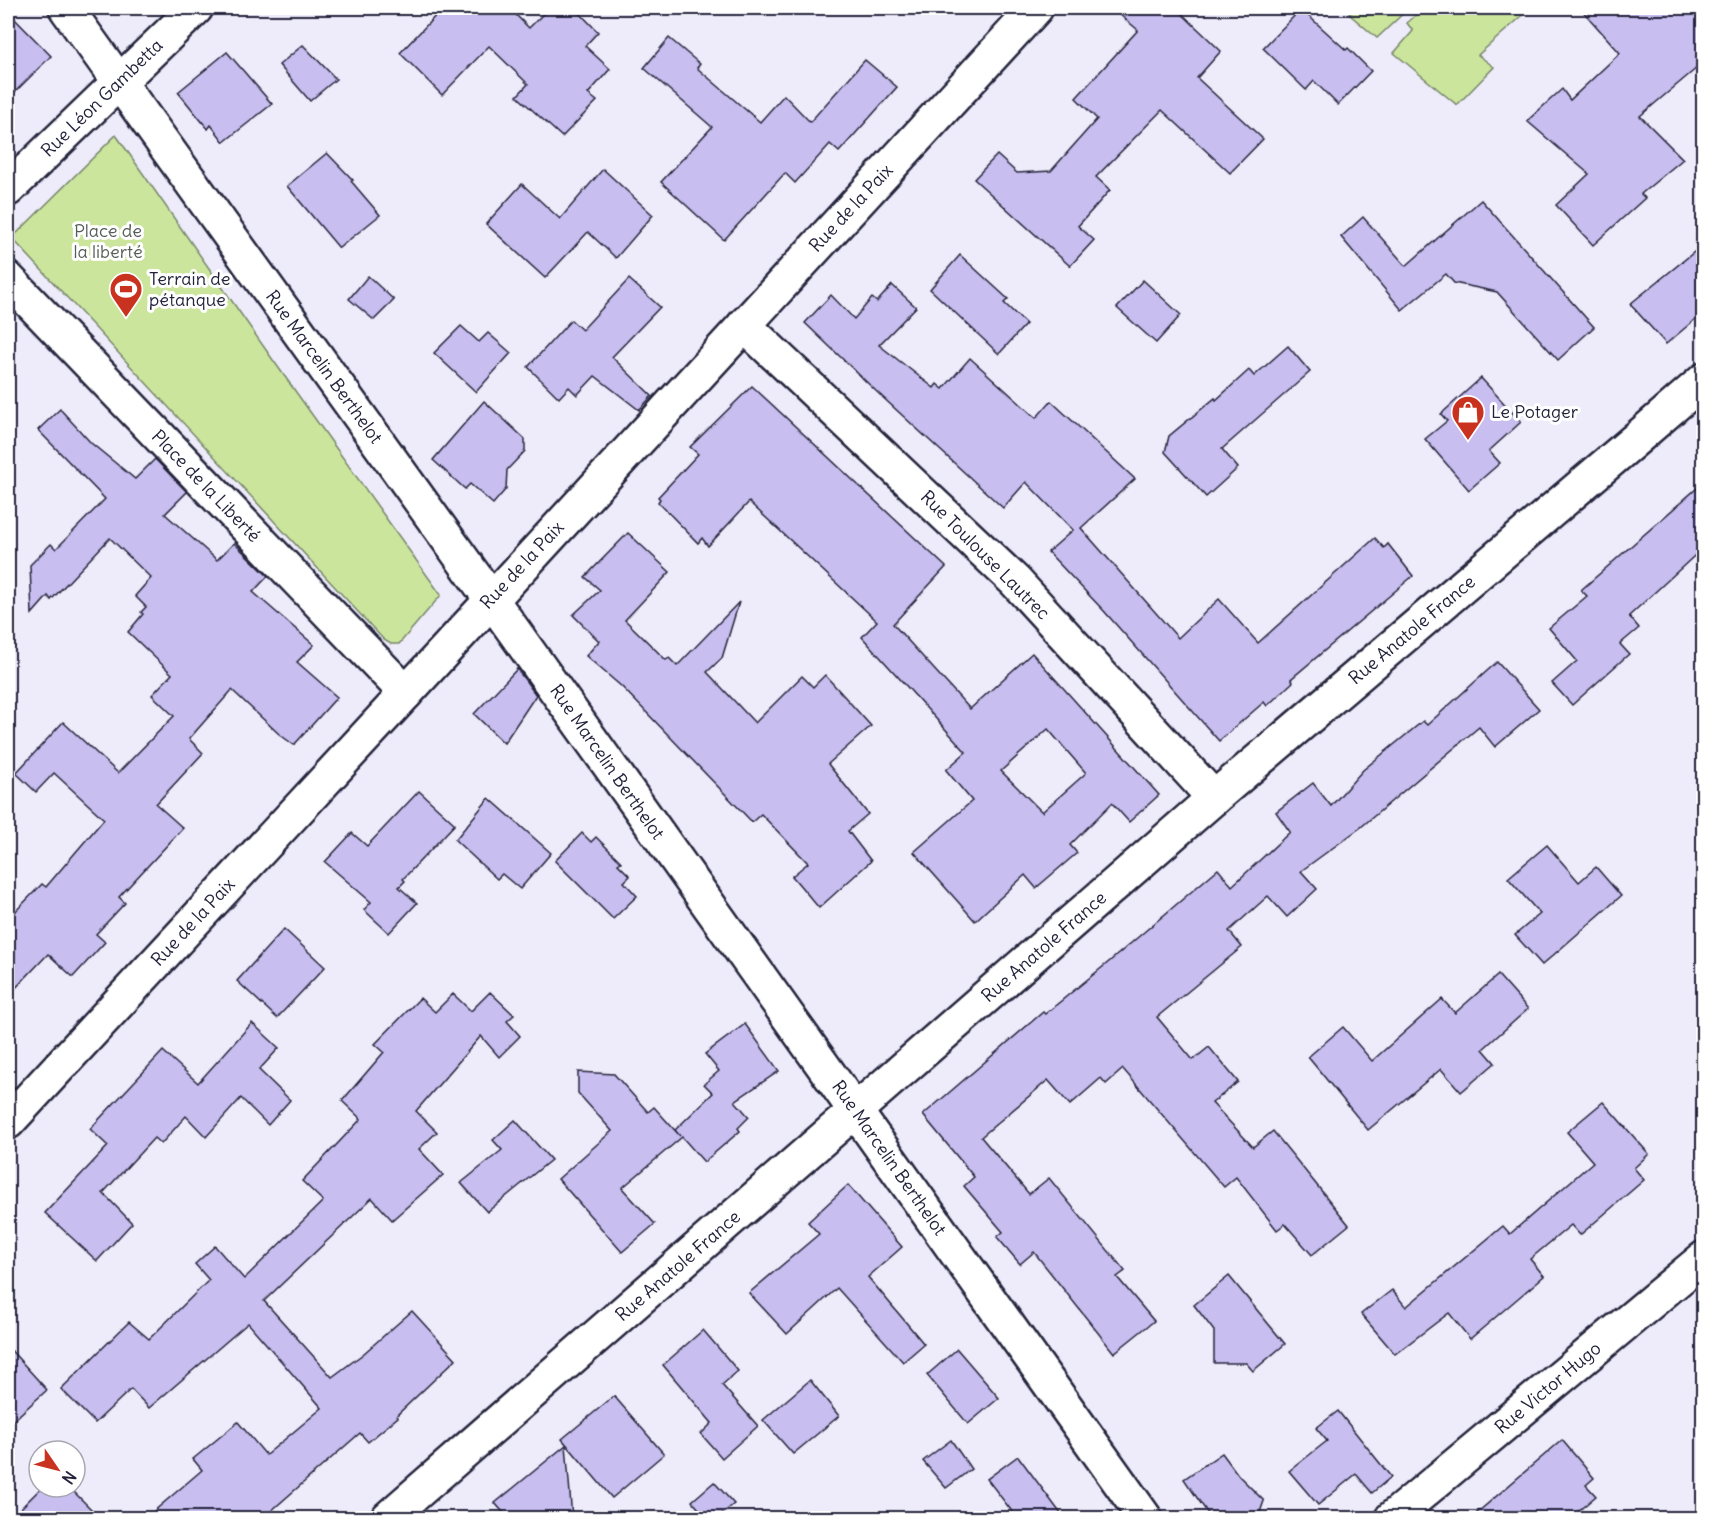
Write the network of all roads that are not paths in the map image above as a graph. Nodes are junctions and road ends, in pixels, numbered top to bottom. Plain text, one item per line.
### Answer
1 (66, 8) edge
2 (196, 8) edge
3 (1036, 8) edge
4 (118, 82) junction
5 (8, 189) edge
6 (8, 279) edge
7 (744, 325) junction
8 (1704, 380) edge
9 (490, 598) junction
10 (405, 693) junction
11 (1214, 798) junction
12 (855, 1111) junction
13 (8, 1122) edge
14 (1704, 1258) edge
15 (388, 1518) edge
16 (1145, 1518) edge
17 (1392, 1518) edge

1 - 4 street, Rue Marcelin Berthelot
2 - 4 street, Rue Léon Gambetta
3 - 7 street, Rue de la Paix
4 - 5 street, Rue Léon Gambetta
4 - 9 street, Rue Marcelin Berthelot
6 - 10 street, Place de la Liberté
7 - 9 street, Rue de la Paix
7 - 11 street, Rue Toulouse Lautrec
8 - 11 street, Rue Anatole France
9 - 10 street, Rue de la Paix
9 - 12 street, Rue Marcelin Berthelot
10 - 13 street, Rue de la Paix
11 - 12 street, Rue Anatole France
12 - 15 street, Rue Anatole France
12 - 16 street, Rue Marcelin Berthelot
14 - 17 street, Rue Victor Hugo

